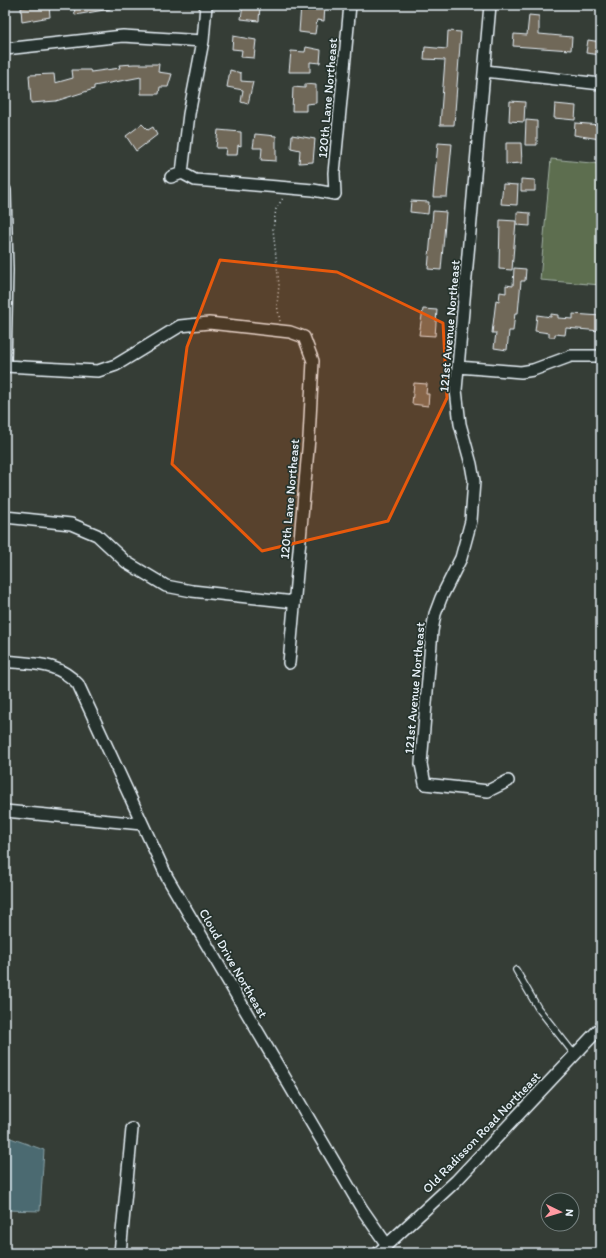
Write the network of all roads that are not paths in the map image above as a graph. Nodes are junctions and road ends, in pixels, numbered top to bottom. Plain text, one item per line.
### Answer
1 (206, 5) edge
2 (350, 5) edge
3 (490, 5) edge
4 (203, 41) junction
5 (5, 49) edge
6 (485, 71) junction
7 (601, 84) edge
8 (182, 173) junction
9 (171, 177) dead end
10 (5, 190) edge
11 (601, 356) edge
12 (5, 366) edge
13 (458, 367) junction
14 (5, 517) edge
15 (294, 602) junction
16 (5, 662) edge
17 (288, 662) dead end
18 (508, 781) dead end
19 (5, 811) edge
20 (142, 824) junction
21 (516, 970) dead end
22 (601, 1027) edge
23 (575, 1055) junction
24 (132, 1129) dead end
25 (387, 1245) junction
26 (120, 1253) edge
27 (378, 1253) edge

1 - 4 street
2 - 8 street, 120th Lane Northeast
3 - 6 street, 121st Avenue Northeast
4 - 5 street
4 - 8 street
6 - 7 street
6 - 13 street, 121st Avenue Northeast
8 - 9 street
10 - 12 street
11 - 13 street
12 - 15 street, 120th Lane Northeast
13 - 18 street, 121st Avenue Northeast
14 - 15 street
15 - 17 street, 120th Lane Northeast
16 - 20 street, Cloud Drive Northeast
19 - 20 street
20 - 25 street, Cloud Drive Northeast
21 - 23 lane
22 - 23 street, Old Radisson Road Northeast
23 - 25 street, Old Radisson Road Northeast
24 - 26 street
25 - 27 street, Old Radisson Road Northeast

